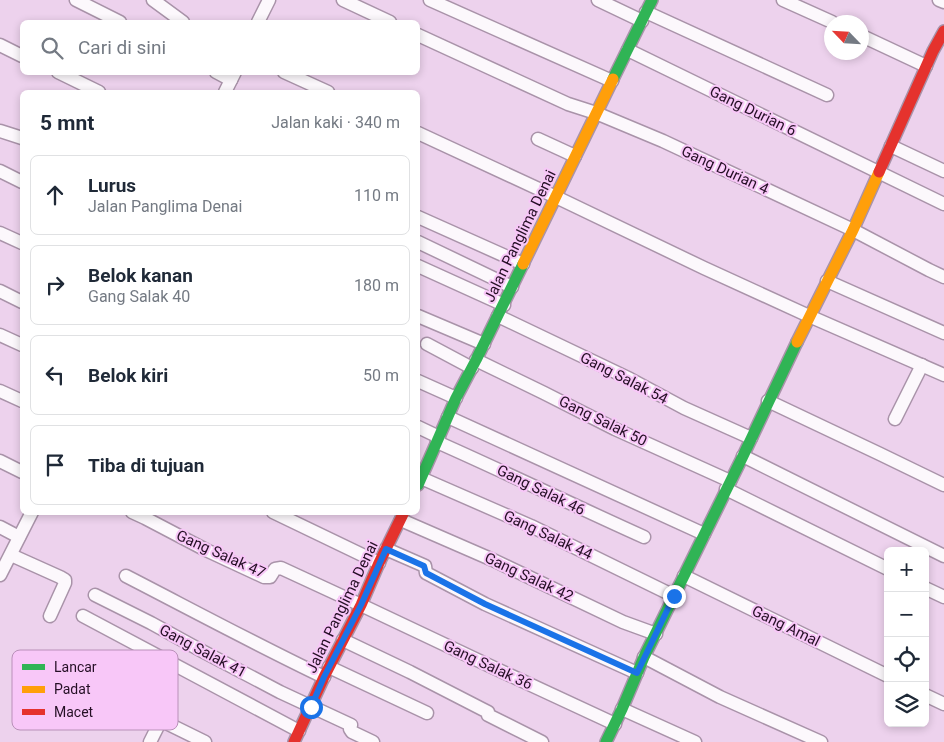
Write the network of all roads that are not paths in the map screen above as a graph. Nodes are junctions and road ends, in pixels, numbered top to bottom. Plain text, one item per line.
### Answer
1 (76, 0) edge
2 (153, 0) edge
3 (269, 0) edge
4 (342, 0) edge
5 (430, 0) edge
6 (598, 0) edge
7 (652, 0) edge
8 (783, 0) edge
9 (939, 0) edge
10 (944, 2) edge
11 (644, 17) junction
12 (824, 18) edge
13 (116, 20) edge
14 (180, 20) edge
15 (259, 20) edge
16 (386, 20) edge
17 (944, 30) edge
18 (420, 36) edge
19 (869, 39) edge
20 (0, 45) edge
21 (628, 50) junction
22 (938, 53) edge
23 (20, 55) edge
24 (926, 66) junction
25 (64, 75) edge
26 (291, 75) edge
27 (233, 76) edge
28 (612, 82) junction
29 (96, 90) edge
30 (226, 90) edge
31 (324, 90) edge
32 (828, 95) dead end
33 (596, 112) junction
34 (0, 131) edge
35 (420, 134) edge
36 (20, 137) edge
37 (538, 139) dead end
38 (891, 146) junction
39 (575, 156) junction
40 (0, 171) edge
41 (879, 171) junction
42 (944, 171) edge
43 (20, 181) edge
44 (556, 197) junction
45 (944, 204) edge
46 (420, 218) edge
47 (853, 230) junction
48 (0, 233) edge
49 (20, 242) edge
50 (420, 243) edge
51 (523, 264) junction
52 (420, 267) edge
53 (944, 277) edge
54 (827, 280) junction
55 (512, 287) junction
56 (0, 291) edge
57 (20, 301) edge
58 (501, 311) junction
59 (809, 316) junction
60 (420, 317) edge
61 (944, 333) edge
62 (0, 335) edge
63 (20, 344) edge
64 (427, 344) dead end
65 (484, 344) junction
66 (474, 364) junction
67 (922, 365) junction
68 (944, 375) edge
69 (420, 381) edge
70 (0, 391) edge
71 (456, 398) junction
72 (20, 400) edge
73 (768, 401) junction
74 (448, 417) junction
75 (895, 419) dead end
76 (420, 428) edge
77 (751, 438) junction
78 (438, 439) junction
79 (743, 456) junction
80 (0, 461) edge
81 (20, 471) edge
82 (420, 480) edge
83 (420, 482) edge
84 (728, 485) junction
85 (944, 485) edge
86 (30, 515) edge
87 (139, 515) edge
88 (279, 515) edge
89 (402, 516) edge
90 (0, 528) edge
91 (704, 534) junction
92 (19, 537) junction
93 (644, 537) dead end
94 (386, 549) junction
95 (10, 555) junction
96 (944, 556) edge
97 (379, 563) junction
98 (884, 567) edge
99 (0, 575) edge
100 (126, 576) dead end
101 (684, 576) junction
102 (929, 590) edge
103 (95, 595) dead end
104 (674, 596) junction
105 (944, 597) edge
106 (361, 605) junction
107 (50, 616) dead end
108 (83, 616) dead end
109 (656, 634) junction
110 (343, 640) junction
111 (143, 650) edge
112 (644, 657) junction
113 (178, 670) edge
114 (327, 672) junction
115 (637, 673) junction
116 (884, 674) edge
117 (929, 697) edge
118 (944, 704) edge
119 (311, 707) junction
120 (622, 709) junction
121 (428, 713) dead end
122 (615, 724) junction
123 (156, 730) edge
124 (176, 730) edge
125 (296, 736) edge
126 (188, 738) edge
127 (150, 742) edge
128 (205, 742) edge
129 (374, 742) edge
130 (542, 742) edge
131 (606, 742) edge
132 (695, 742) edge
133 (821, 742) edge

1 - 13 street
2 - 14 street
3 - 15 street
4 - 16 street
5 - 28 street
6 - 11 street
7 - 11 street, Jalan Panglima Denai
8 - 12 street
9 - 10 street
11 - 21 street, Jalan Panglima Denai
11 - 32 street
17 - 22 street
18 - 33 street, Gang Durian 4
19 - 24 street
20 - 23 street
21 - 28 street, Jalan Panglima Denai
21 - 41 street, Gang Durian 6
22 - 24 street
24 - 38 street
25 - 29 street
26 - 31 street
27 - 30 street
28 - 33 street, Jalan Panglima Denai
33 - 39 street, Jalan Panglima Denai
33 - 47 street, Gang Durian 4
34 - 36 street
35 - 44 street
37 - 39 street
38 - 41 street
38 - 42 street
39 - 44 street, Jalan Panglima Denai
40 - 43 street
41 - 45 street, Gang Durian 6
41 - 47 street
44 - 51 street, Jalan Panglima Denai
44 - 59 street
46 - 51 street
47 - 53 street, Gang Durian 4
47 - 54 street
48 - 49 street
50 - 55 street
51 - 55 street, Jalan Panglima Denai
52 - 58 street, Gang Salak 54
54 - 59 street
54 - 61 street
55 - 58 street, Jalan Panglima Denai
56 - 57 street
58 - 65 street, Jalan Panglima Denai
58 - 77 street, Gang Salak 54
59 - 67 street
59 - 73 street
60 - 65 street
62 - 63 street
64 - 66 street, Gang Salak 50
65 - 66 street, Jalan Panglima Denai
66 - 71 street, Jalan Panglima Denai
66 - 84 street, Gang Salak 50
67 - 68 street
67 - 75 street
69 - 71 street
70 - 72 street
71 - 74 street, Jalan Panglima Denai
73 - 77 street
73 - 85 street
74 - 78 street, Jalan Panglima Denai
74 - 91 street
76 - 78 street, Gang Salak 46
77 - 79 street
78 - 82 street, Jalan Panglima Denai
78 - 93 street, Gang Salak 46
79 - 84 street
79 - 96 street
80 - 81 street
83 - 104 street, Gang Salak 44
84 - 91 street
84 - 98 street, Gang Salak 50
86 - 92 street
87 - 106 street, Gang Salak 47
88 - 97 street
89 - 94 street, Jalan Panglima Denai
89 - 109 street, Gang Salak 42
90 - 92 street
91 - 101 street
92 - 95 street
94 - 97 street, Jalan Panglima Denai
94 - 115 street
95 - 99 street
95 - 107 street
97 - 106 street, Jalan Panglima Denai
100 - 114 street
101 - 104 street
101 - 116 street, Gang Amal
102 - 105 street
103 - 119 street, Gang Salak 41
104 - 109 street
106 - 110 street, Jalan Panglima Denai
106 - 122 street, Gang Salak 36
108 - 111 street
109 - 112 street
110 - 114 street, Jalan Panglima Denai
110 - 130 street
112 - 115 street
112 - 133 street
113 - 125 street
114 - 119 street, Jalan Panglima Denai
114 - 121 street
115 - 120 street
117 - 118 street
119 - 125 street, Jalan Panglima Denai
119 - 129 street, Gang Salak 41
120 - 122 street
120 - 132 street
122 - 131 street
123 - 127 street
124 - 126 street
126 - 128 street

